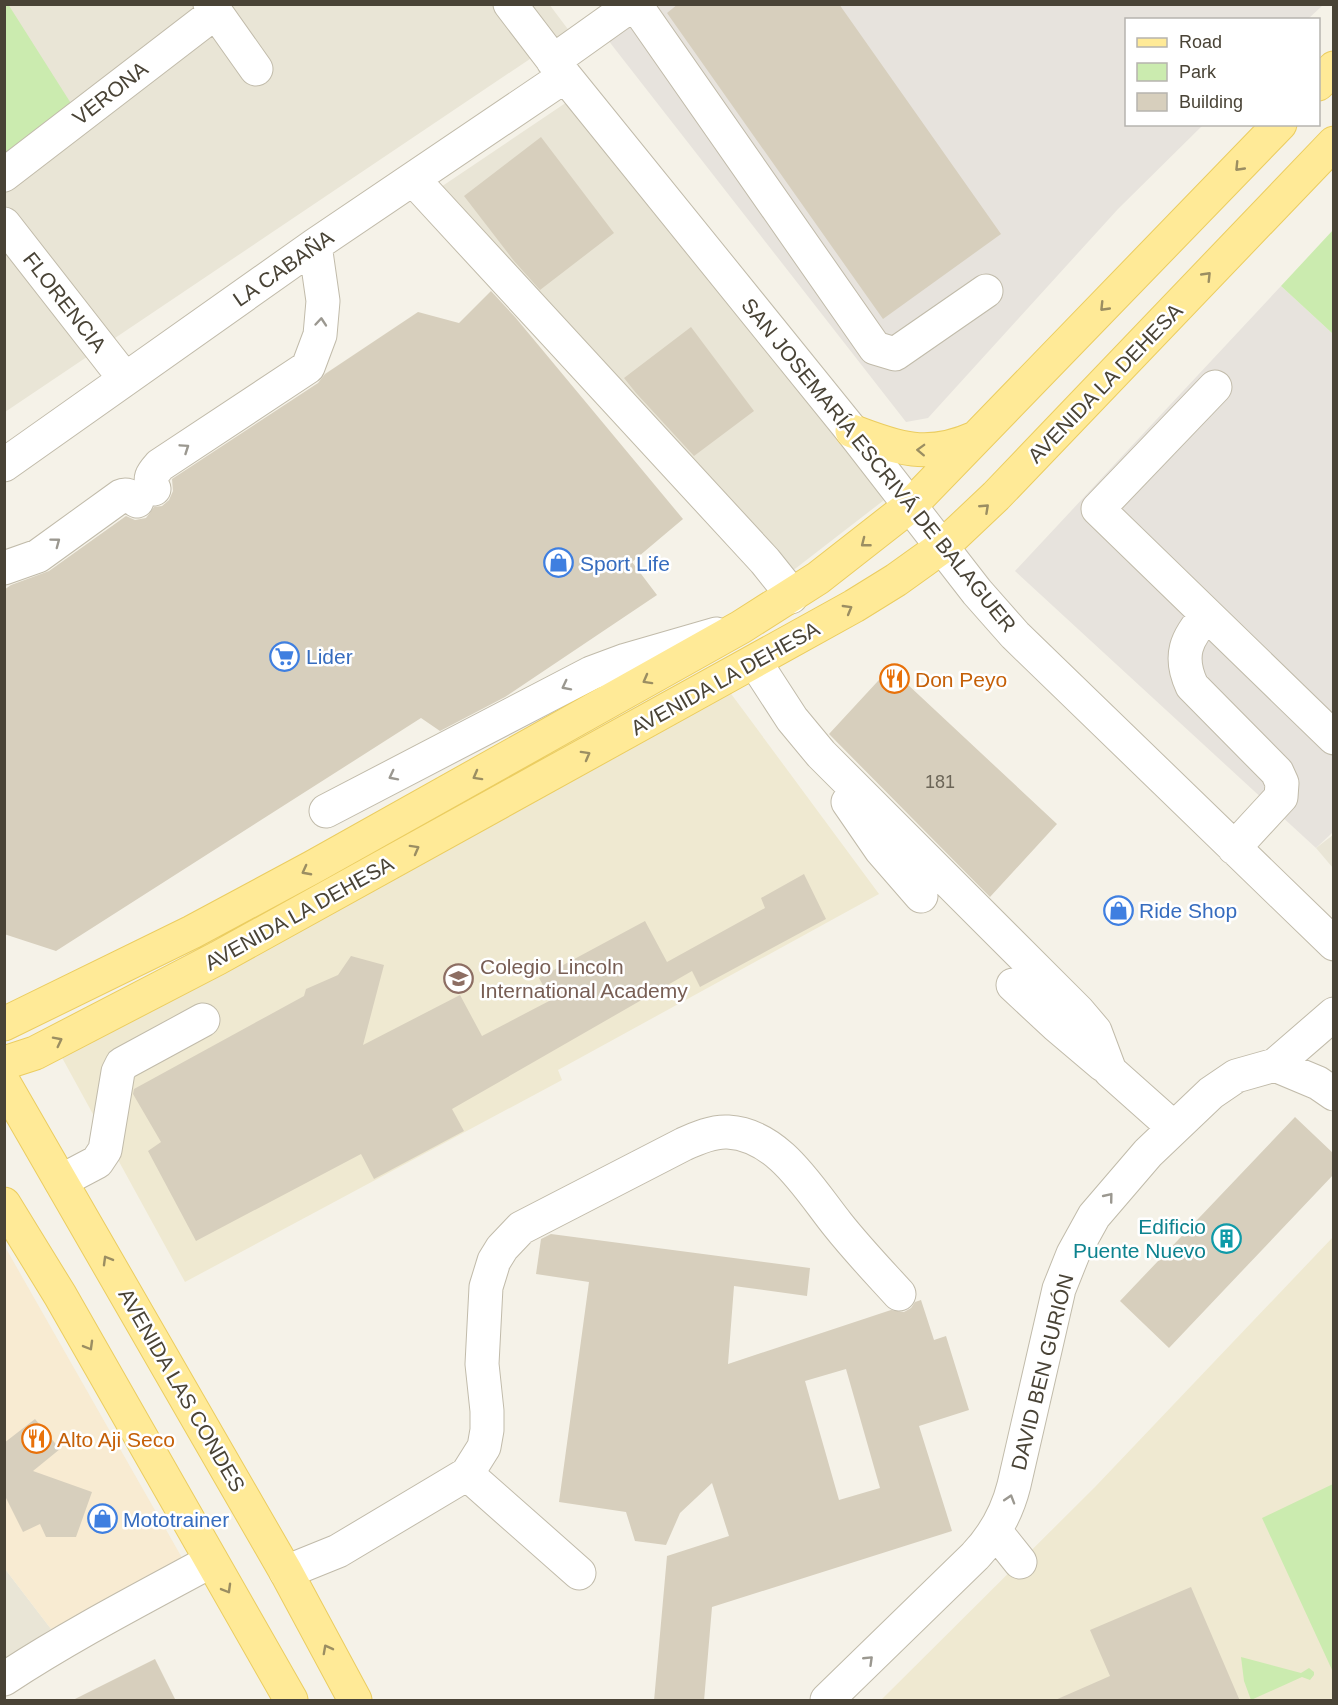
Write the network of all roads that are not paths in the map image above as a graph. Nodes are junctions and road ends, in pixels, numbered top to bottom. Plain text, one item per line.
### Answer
1 (510, 4) edge
2 (634, 4) edge
3 (213, 8) edge
4 (1334, 68) edge
5 (256, 69) dead end
6 (559, 69) junction
7 (1320, 82) edge
8 (1278, 126) edge
9 (1334, 143) edge
10 (4, 175) edge
11 (413, 179) junction
12 (4, 224) edge
13 (315, 245) junction
14 (986, 291) dead end
15 (125, 379) junction
16 (1215, 387) dead end
17 (852, 430) junction
18 (977, 437) junction
19 (4, 465) edge
20 (910, 506) junction
21 (942, 547) junction
22 (4, 568) edge
23 (791, 597) junction
24 (1207, 615) junction
25 (741, 627) junction
26 (755, 662) junction
27 (1334, 738) edge
28 (820, 754) junction
29 (326, 811) dead end
30 (1234, 848) junction
31 (921, 896) dead end
32 (1334, 944) edge
33 (1013, 985) dead end
34 (1334, 1014) edge
35 (203, 1020) dead end
36 (4, 1024) edge
37 (4, 1063) edge
38 (1275, 1065) junction
39 (1110, 1071) junction
40 (4, 1083) edge
41 (1334, 1094) edge
42 (1174, 1128) junction
43 (4, 1131) edge
44 (38, 1140) junction
45 (61, 1181) junction
46 (4, 1204) edge
47 (17, 1242) edge
48 (899, 1294) dead end
49 (467, 1474) junction
50 (996, 1532) junction
51 (211, 1561) junction
52 (1020, 1562) dead end
53 (286, 1572) junction
54 (579, 1572) dead end
55 (4, 1679) edge
56 (291, 1701) edge
57 (355, 1701) edge
58 (827, 1701) edge

1 - 6 street, SAN JOSEMARÍA ESCRIVÁ DE BALAGUER
2 - 6 street, LA CABAÑA
2 - 14 street
3 - 5 street
3 - 10 street, VERONA
4 - 7 main road
6 - 11 street, LA CABAÑA
6 - 17 street, SAN JOSEMARÍA ESCRIVÁ DE BALAGUER
8 -> 18 main road, AVENIDA LA DEHESA
21 -> 9 main road, AVENIDA LA DEHESA
11 - 13 street, LA CABAÑA
11 - 23 street
12 - 15 street, FLORENCIA
13 - 15 street, LA CABAÑA
22 -> 13 street
15 - 19 street, LA CABAÑA
16 - 24 street
18 -> 17 main road
17 - 20 street, SAN JOSEMARÍA ESCRIVÁ DE BALAGUER
18 - 20 main road, AVENIDA LA DEHESA
20 - 21 street, SAN JOSEMARÍA ESCRIVÁ DE BALAGUER
20 -> 23 main road, AVENIDA LA DEHESA
26 -> 21 main road, AVENIDA LA DEHESA
21 - 30 street, SAN JOSEMARÍA ESCRIVÁ DE BALAGUER
23 - 25 main road, AVENIDA LA DEHESA
24 - 27 street
24 - 30 street
25 -> 29 street
25 -> 36 main road, AVENIDA LA DEHESA
26 - 28 street
37 -> 26 main road, AVENIDA LA DEHESA
28 - 31 street
28 - 39 street
30 - 32 street, SAN JOSEMARÍA ESCRIVÁ DE BALAGUER
33 - 39 street
34 - 38 street, DAVID BEN GURIÓN
35 - 45 street
38 - 41 street
38 - 42 street, DAVID BEN GURIÓN
39 - 42 street
40 - 44 main road, AVENIDA LAS CONDES
50 -> 42 street, DAVID BEN GURIÓN
43 - 44 main road
44 - 45 main road, AVENIDA LAS CONDES
53 -> 45 main road, AVENIDA LAS CONDES
46 - 47 main road
47 -> 51 main road
48 - 49 street
49 - 53 street
49 - 54 street
50 - 52 street
58 -> 50 street, DAVID BEN GURIÓN
51 - 55 street
51 -> 56 main road
57 -> 53 main road, AVENIDA LAS CONDES

